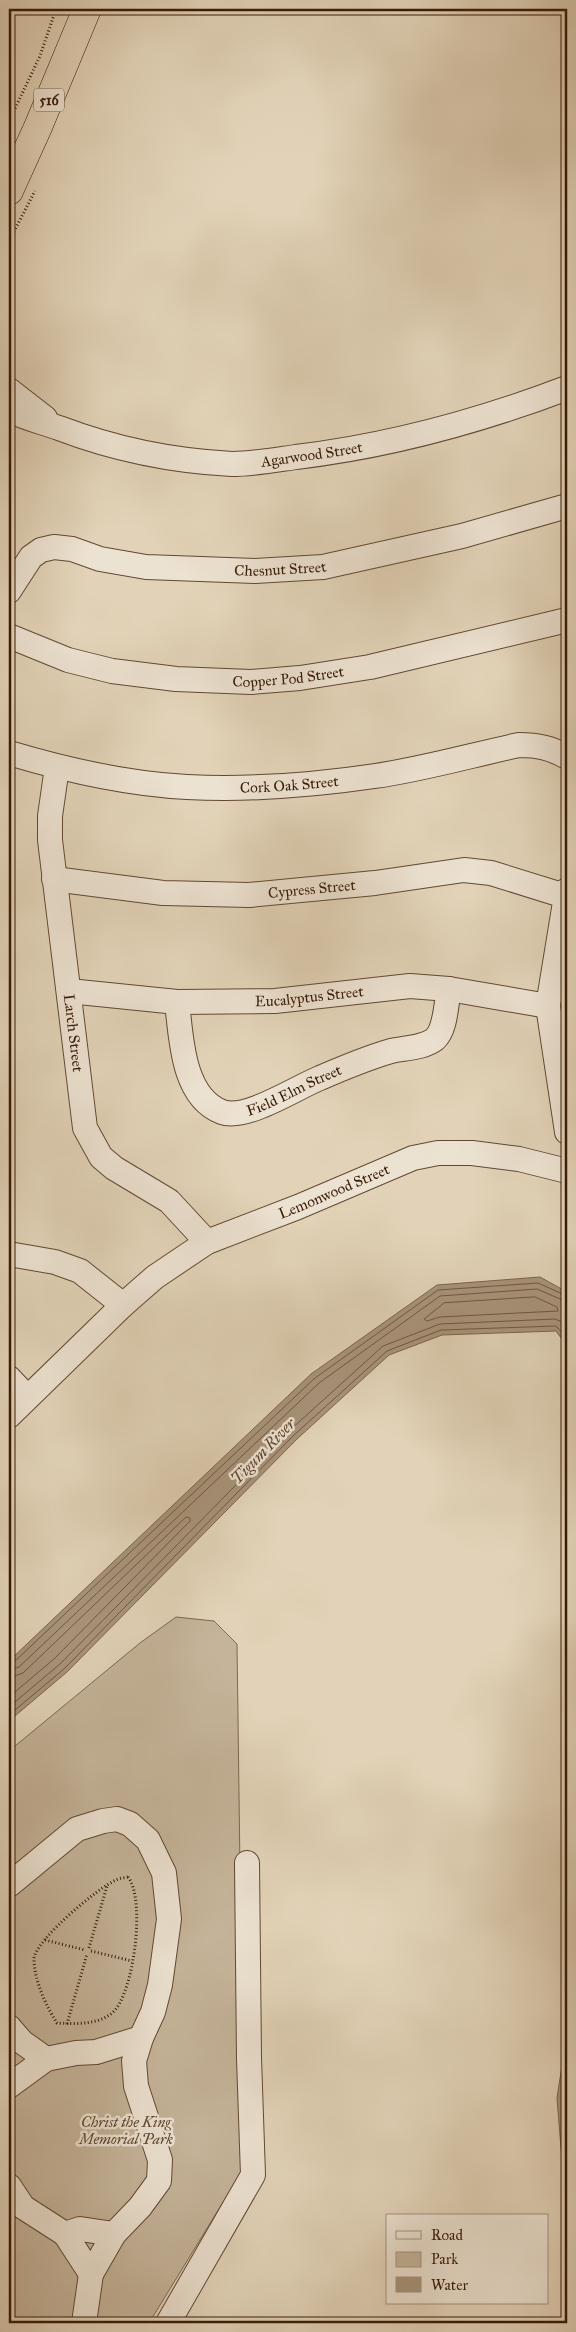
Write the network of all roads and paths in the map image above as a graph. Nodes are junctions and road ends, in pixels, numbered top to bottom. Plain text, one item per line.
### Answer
1 (56, 9) edge
2 (87, 9) edge
3 (9, 121) edge
4 (9, 191) edge
5 (567, 388) edge
6 (9, 390) edge
7 (9, 410) edge
8 (53, 426) junction
9 (567, 506) edge
10 (9, 591) edge
11 (567, 620) edge
12 (9, 636) edge
13 (9, 753) edge
14 (567, 757) edge
15 (57, 767) junction
16 (54, 879) junction
17 (566, 893) edge
18 (449, 989) junction
19 (69, 991) junction
20 (177, 1002) junction
21 (548, 1006) junction
22 (567, 1132) edge
23 (567, 1171) edge
24 (207, 1242) junction
25 (9, 1254) edge
26 (123, 1305) junction
27 (9, 1378) edge
28 (27, 1397) junction
29 (9, 1416) edge
30 (247, 1862) dead end
31 (9, 1885) edge
32 (107, 1886) junction
33 (45, 1940) junction
34 (88, 1951) junction
35 (132, 1961) junction
36 (67, 2024) junction
37 (9, 2027) edge
38 (141, 2038) junction
39 (96, 2052) junction
40 (46, 2059) junction
41 (9, 2086) edge
42 (136, 2086) junction
43 (9, 2186) edge
44 (16, 2208) edge
45 (65, 2234) junction
46 (114, 2234) junction
47 (91, 2274) junction
48 (84, 2323) edge
49 (168, 2323) edge

1 - 3 path
2 - 4 highway, 516
5 - 8 street, Agarwood Street
6 - 8 street, Agarwood Street
7 - 8 street, Agarwood Street
9 - 10 street, Chesnut Street
11 - 12 street, Copper Pod Street
13 - 15 street, Cork Oak Street
14 - 15 street, Cork Oak Street
15 - 16 street, Larch Street
16 - 17 street, Cypress Street
16 - 19 street, Larch Street
17 - 21 street
18 - 20 street, Eucalyptus Street
18 - 20 street, Field Elm Street
18 - 21 street, Eucalyptus Street
19 - 20 street, Eucalyptus Street
19 - 24 street, Larch Street
21 - 22 street
23 - 24 street, Lemonwood Street
24 - 26 street, Lemonwood Street
25 - 26 street
26 - 28 street, Lemonwood Street
27 - 28 street
28 - 29 street, Lemonwood Street
30 - 49 street
31 - 38 street
32 - 33 path
32 - 34 path
32 - 35 path
33 - 34 path
33 - 36 path
34 - 35 path
34 - 36 path
35 - 36 path
37 - 40 street
38 - 39 street
38 - 42 street
39 - 40 street
39 - 42 street
40 - 41 street
42 - 46 street
43 - 44 street
44 - 45 street
45 - 46 street
45 - 47 street
46 - 47 street
47 - 48 street

